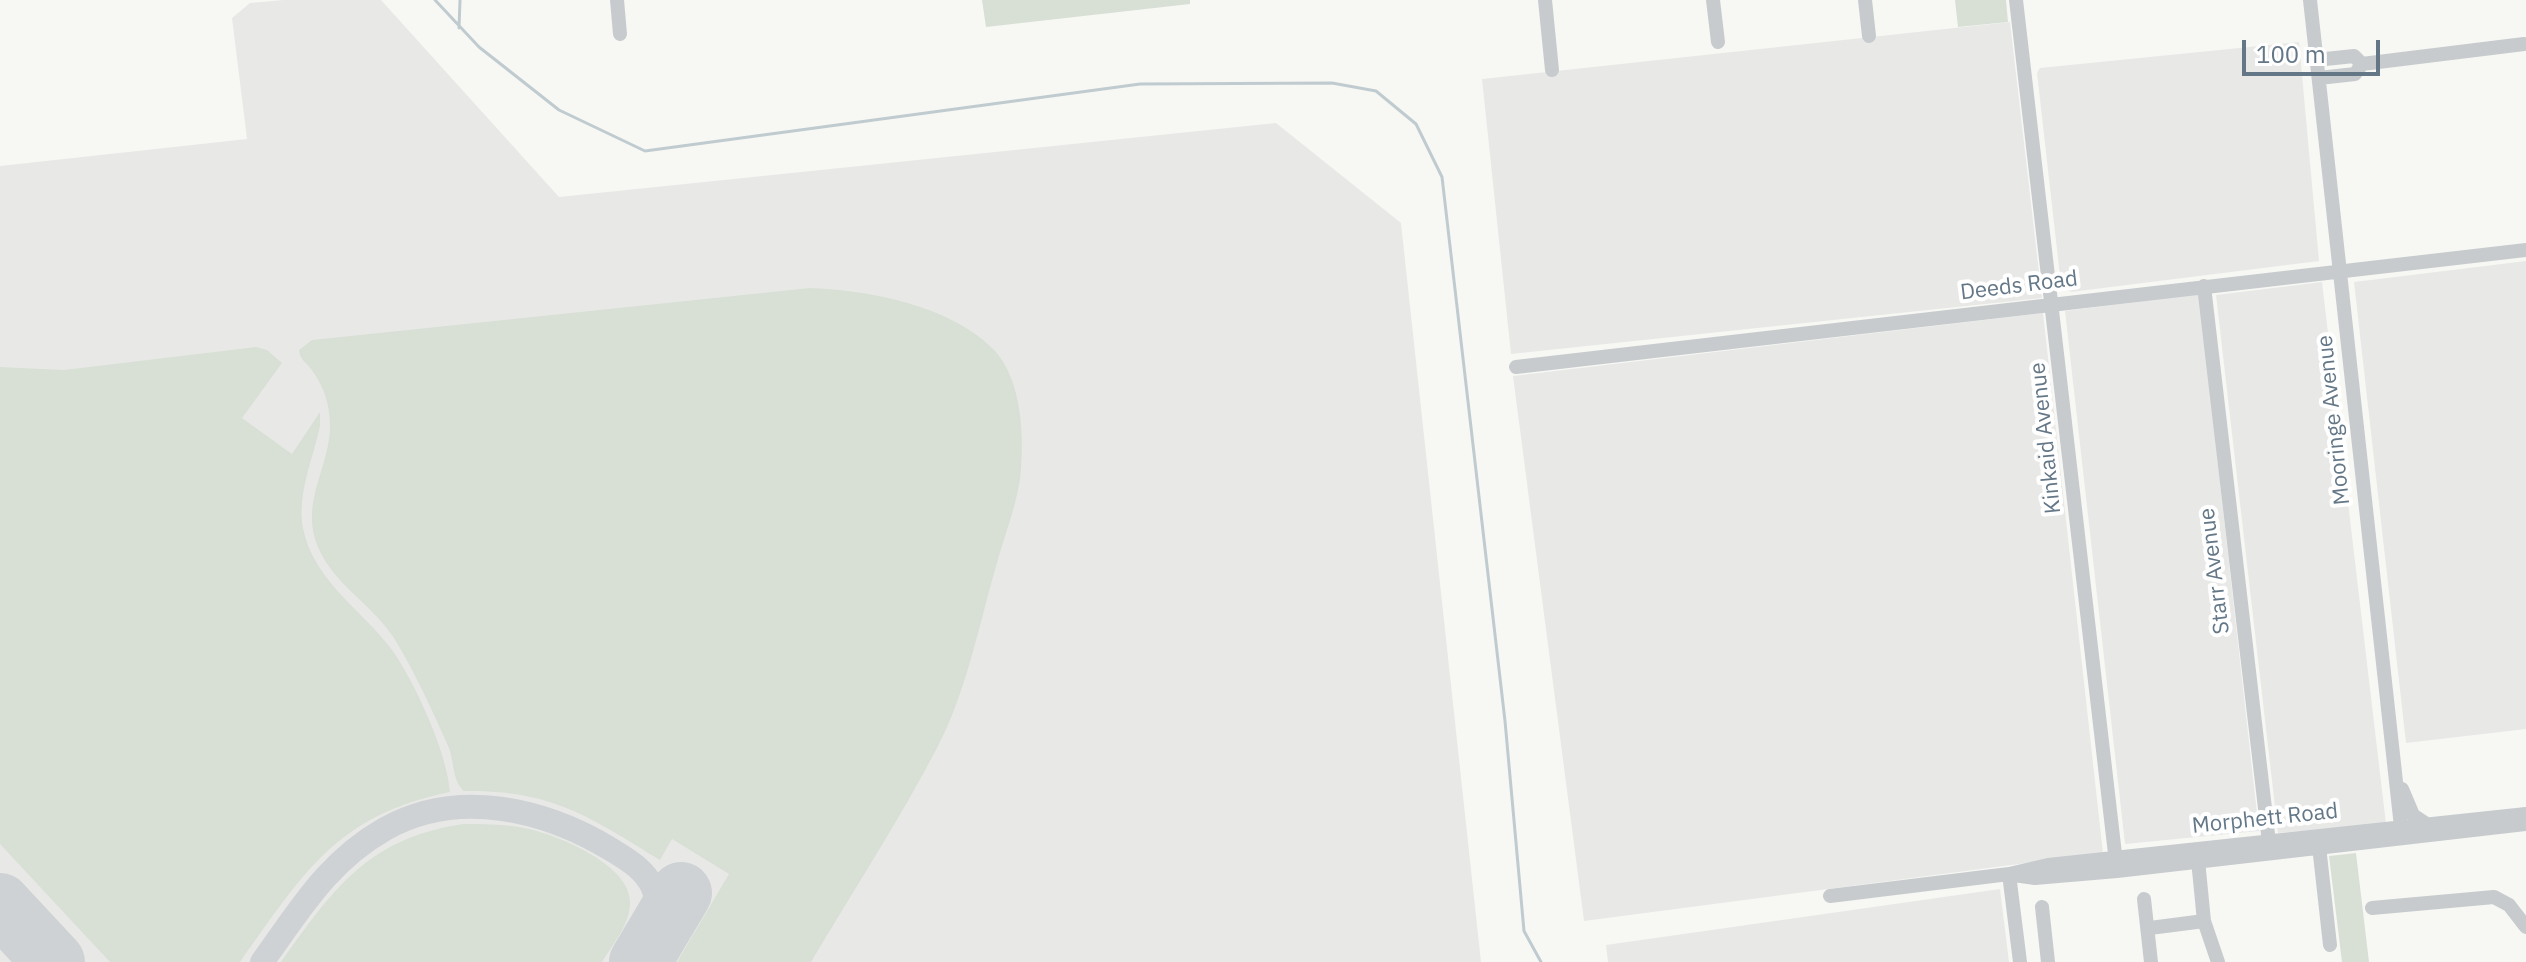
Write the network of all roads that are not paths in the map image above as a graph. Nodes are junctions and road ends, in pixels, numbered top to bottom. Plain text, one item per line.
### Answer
1 (617, 0) edge
2 (1545, 0) edge
3 (1713, 0) edge
4 (1865, 0) edge
5 (2016, 0) edge
6 (2310, 0) edge
7 (620, 34) dead end
8 (1869, 36) dead end
9 (1718, 42) dead end
10 (2524, 44) dead end
11 (2316, 60) junction
12 (2362, 64) junction
13 (1552, 70) dead end
14 (2319, 78) junction
15 (2526, 250) edge
16 (2340, 272) junction
17 (2204, 286) junction
18 (2053, 305) junction
19 (1516, 367) dead end
20 (2393, 754) junction
21 (2526, 814) edge
22 (2425, 823) junction
23 (2526, 824) edge
24 (2402, 831) junction
25 (2269, 846) junction
26 (2319, 846) junction
27 (2198, 860) junction
28 (2116, 864) junction
29 (2009, 874) junction
30 (1830, 896) dead end
31 (2144, 899) dead end
32 (2042, 907) dead end
33 (2372, 908) dead end
34 (2204, 921) junction
35 (2526, 927) edge
36 (2150, 928) junction
37 (2330, 945) dead end
38 (2020, 962) edge
39 (2048, 962) edge
40 (2151, 962) edge
41 (2218, 962) edge

1 - 7 street
2 - 13 street
3 - 9 street
4 - 8 street
5 - 18 street, Kinkaid Avenue
6 - 11 street, Mooringe Avenue
10 - 12 street
11 - 12 street
11 - 14 street, Mooringe Avenue
12 - 14 street
14 - 16 street, Mooringe Avenue
15 - 16 street, Deeds Road
16 - 17 street, Deeds Road
16 - 20 street, Mooringe Avenue
17 - 18 street, Deeds Road
17 - 25 street, Starr Avenue
18 - 19 street, Deeds Road
18 - 28 street, Kinkaid Avenue
20 - 22 street
20 - 24 street, Mooringe Avenue
21 - 22 street, Morphett Road
22 - 24 street, Morphett Road
23 - 24 street, Morphett Road
24 - 25 street, Morphett Road
24 - 26 street, Morphett Road
25 - 26 street, Morphett Road
25 - 27 street, Morphett Road
25 - 28 street, Morphett Road
26 - 37 street
27 - 28 street, Morphett Road
27 - 34 street
28 - 29 street, Morphett Road
29 - 30 street, Morphett Road
29 - 38 street
31 - 36 street
32 - 39 street
33 - 35 street
34 - 36 street
34 - 41 street
36 - 40 street

